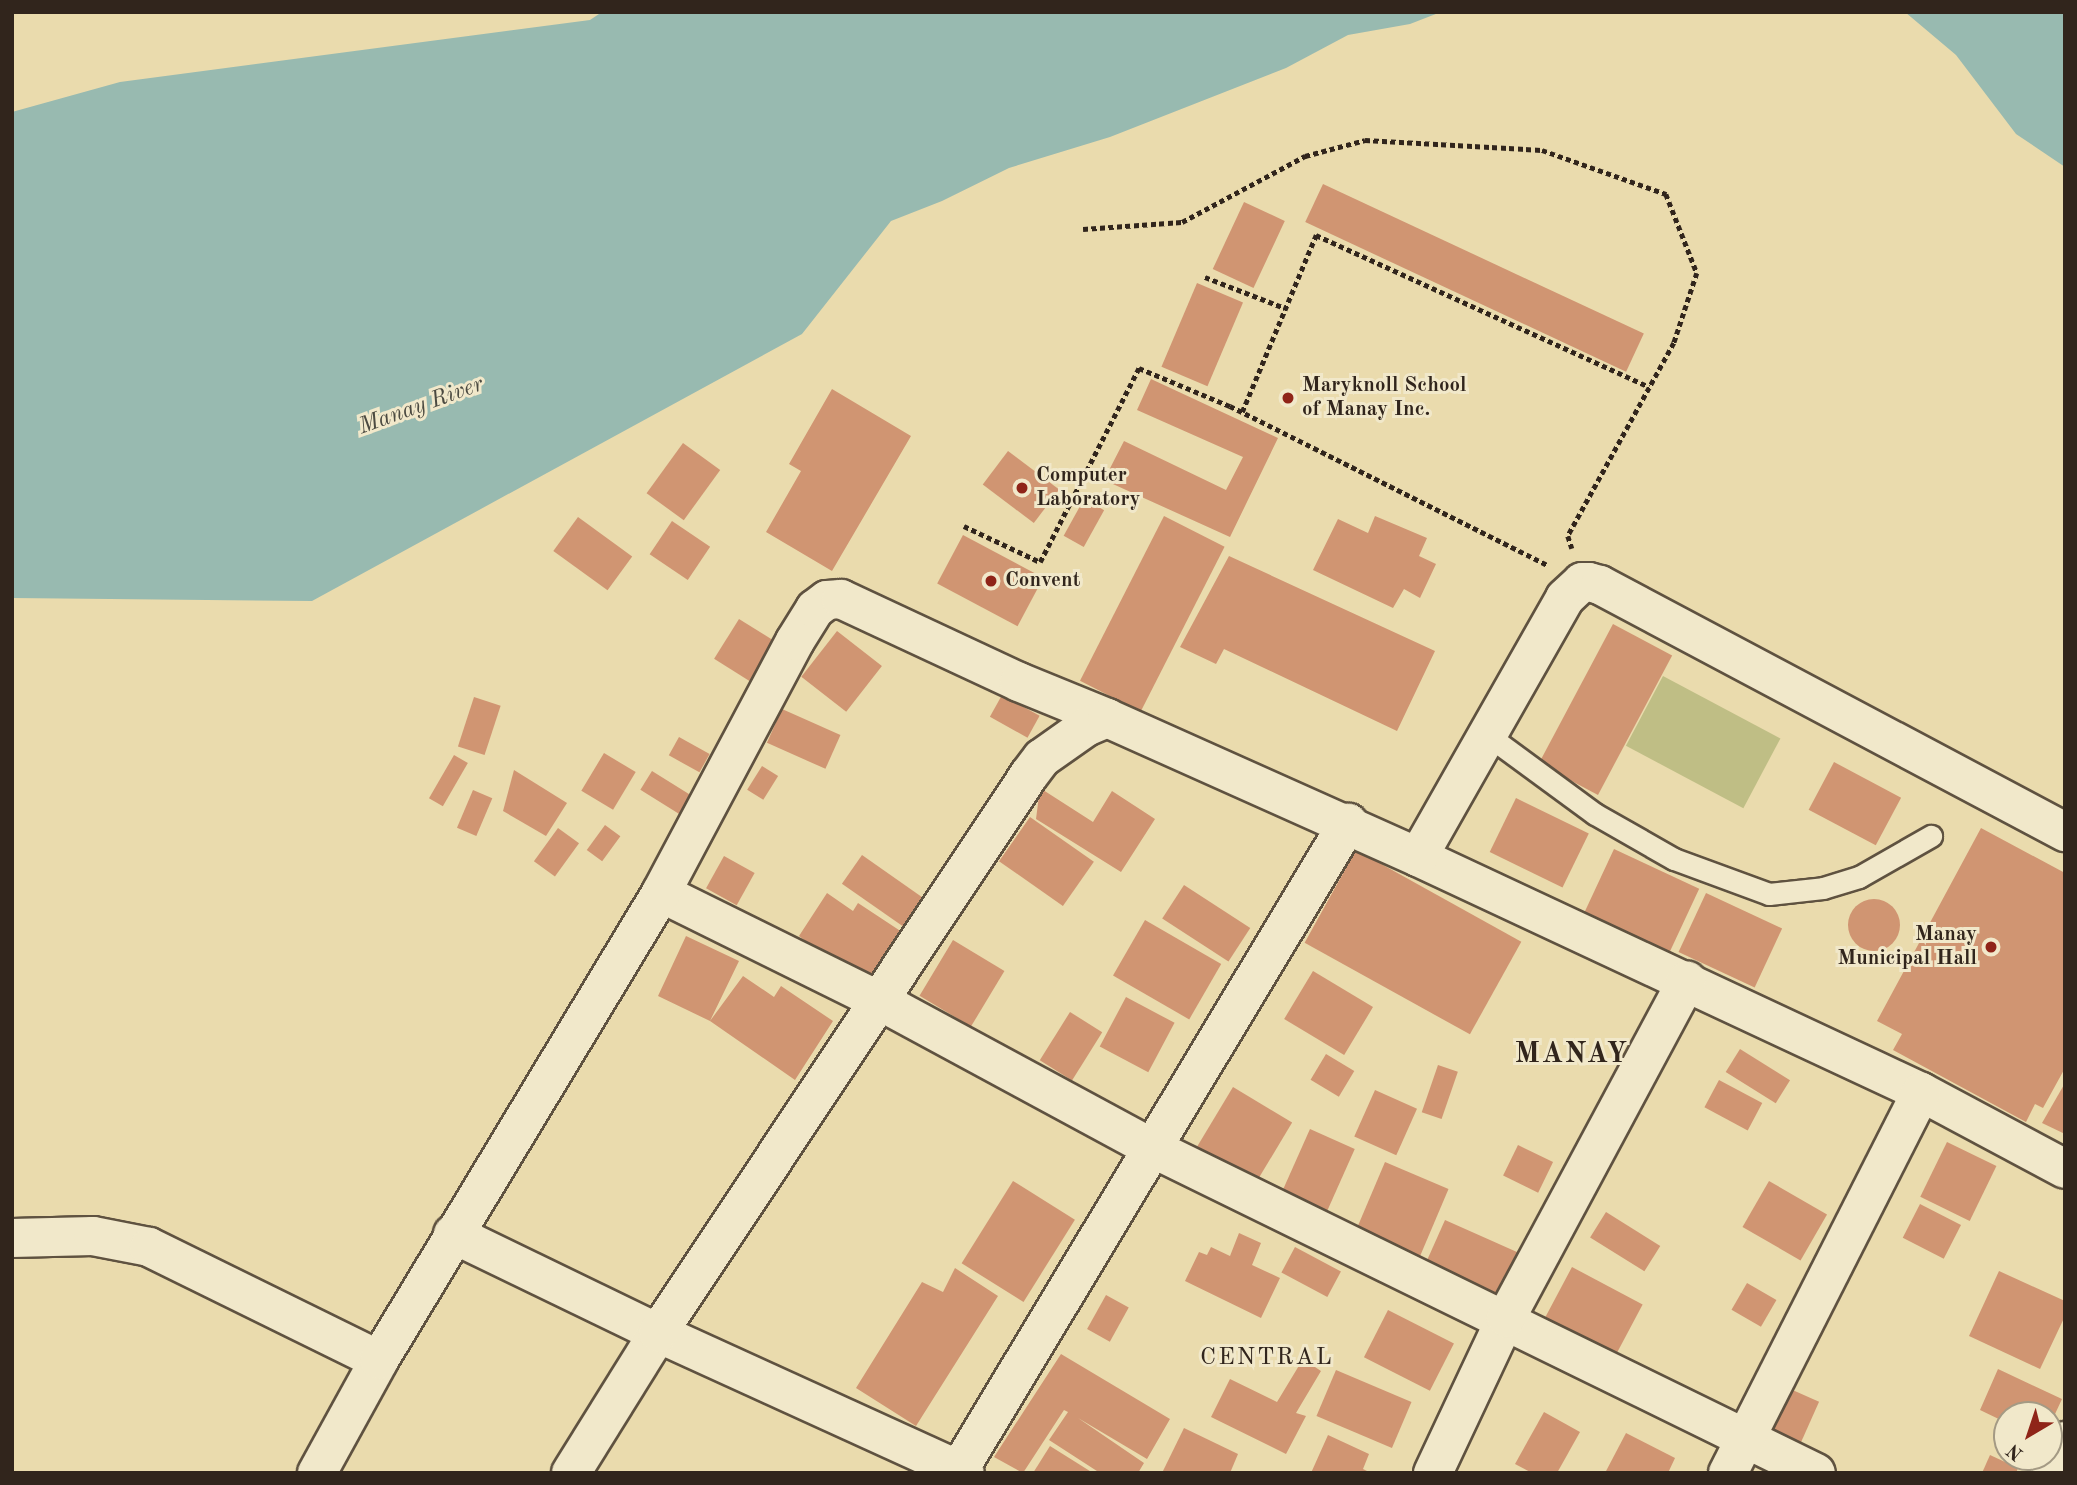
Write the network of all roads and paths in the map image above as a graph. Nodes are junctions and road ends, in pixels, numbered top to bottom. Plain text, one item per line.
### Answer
1 (1083, 229) dead end
2 (1205, 277) dead end
3 (1285, 308) junction
4 (1649, 387) junction
5 (1241, 412) junction
6 (964, 526) dead end
7 (1582, 582) junction
8 (1107, 718) junction
9 (1486, 734) junction
10 (1348, 824) junction
11 (2065, 832) edge
12 (1931, 836) dead end
13 (1418, 857) junction
14 (661, 892) junction
15 (1687, 981) junction
16 (880, 1001) junction
17 (1921, 1092) junction
18 (1152, 1148) junction
19 (2065, 1169) edge
20 (453, 1234) junction
21 (12, 1238) edge
22 (1506, 1318) junction
23 (658, 1333) junction
24 (379, 1360) junction
25 (2065, 1441) edge
26 (1737, 1456) edge
27 (960, 1472) edge
28 (317, 1473) edge
29 (571, 1473) edge
30 (1433, 1473) edge
31 (1816, 1473) edge
32 (2049, 1473) edge

1 - 4 path
2 - 3 path
3 - 4 path
3 - 5 path
4 - 7 path
5 - 6 path
5 - 7 path
7 - 9 street
7 - 11 street
8 - 10 street
8 - 14 street
8 - 16 street
9 - 12 lane
9 - 13 street
10 - 13 street
10 - 18 street
13 - 15 street
14 - 16 street
14 - 20 street
15 - 17 street
15 - 22 street
16 - 18 street
16 - 23 street
17 - 19 street
17 - 26 street
18 - 22 street
18 - 27 street
20 - 23 street
20 - 24 street
21 - 24 street
22 - 26 street
22 - 30 street
23 - 27 street
23 - 29 street
24 - 28 street
25 - 32 street
26 - 31 street

